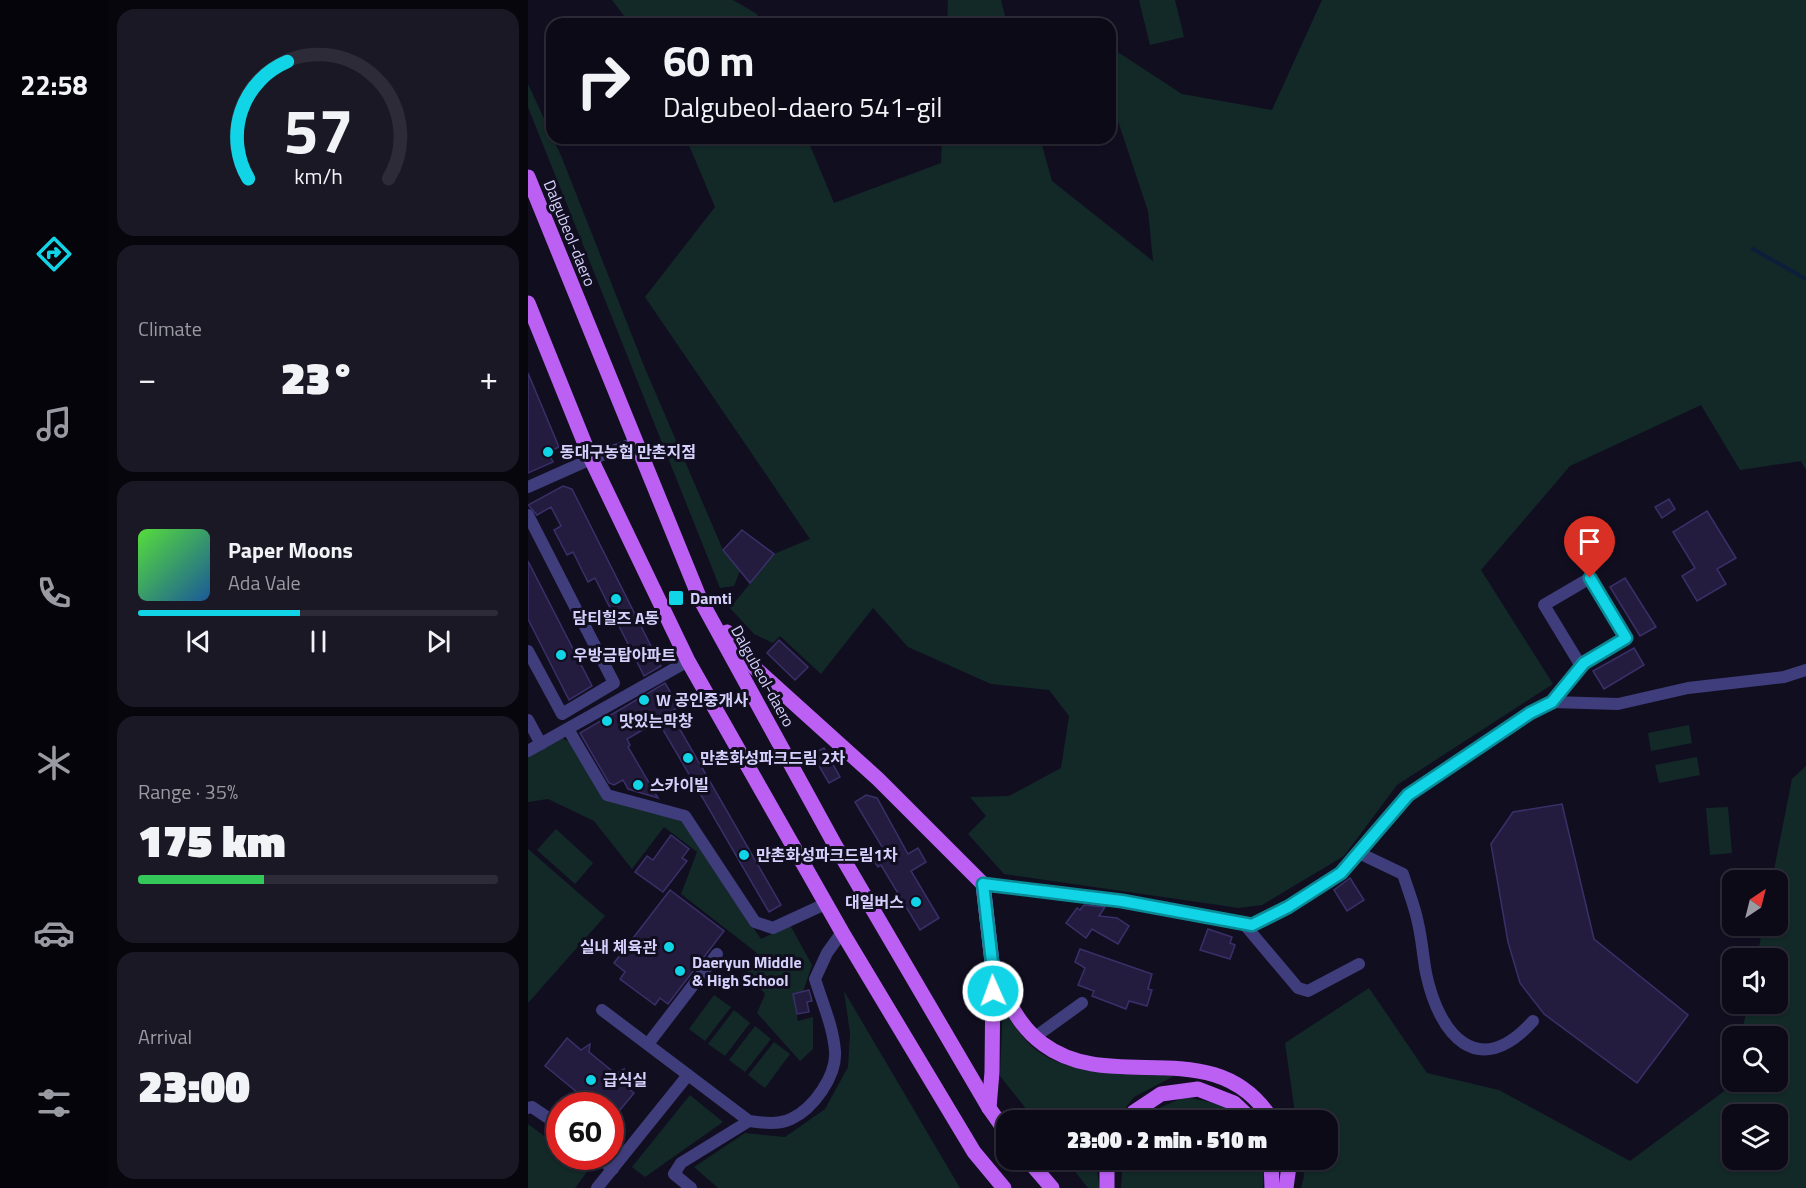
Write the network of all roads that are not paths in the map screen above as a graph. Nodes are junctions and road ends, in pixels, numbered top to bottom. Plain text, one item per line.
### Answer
1 (528, 177) edge
2 (528, 303) edge
3 (635, 443) junction
4 (591, 459) junction
5 (528, 488) edge
6 (528, 515) edge
7 (700, 599) junction
8 (528, 651) edge
9 (688, 661) junction
10 (1581, 666) junction
11 (1806, 670) edge
12 (1552, 702) junction
13 (528, 720) edge
14 (568, 729) junction
15 (541, 744) junction
16 (528, 751) edge
17 (1359, 853) junction
18 (983, 884) junction
19 (825, 904) junction
20 (1244, 924) junction
21 (842, 932) junction
22 (717, 954) dead end
23 (1359, 964) dead end
24 (993, 971) junction
25 (1082, 1003) dead end
26 (602, 1010) dead end
27 (1533, 1021) dead end
28 (1035, 1037) junction
29 (648, 1044) junction
30 (688, 1075) junction
31 (528, 1108) edge
32 (989, 1108) junction
33 (1137, 1110) edge
34 (1241, 1110) edge
35 (1266, 1110) edge
36 (546, 1115) edge
37 (996, 1118) edge
38 (749, 1121) junction
39 (624, 1155) edge
40 (612, 1170) edge
41 (1037, 1170) edge
42 (1107, 1170) edge
43 (1271, 1170) edge
44 (1287, 1170) edge
45 (601, 1186) edge
46 (691, 1188) edge
47 (1004, 1188) edge
48 (1052, 1188) edge
49 (1107, 1188) edge
50 (1272, 1188) edge
51 (1286, 1188) edge

1 - 3 main road, Dalgubeol-daero
2 - 4 main road
3 - 4 street
3 - 7 main road, Dalgubeol-daero
4 - 5 street
4 - 9 main road
6 - 8 street
7 - 18 main road
7 - 32 main road, Dalgubeol-daero
9 - 14 street
9 - 19 main road
10 - 10 street
10 - 12 street
11 - 12 street
12 - 17 street
13 - 15 street
14 - 15 street
14 - 19 street
15 - 16 street
17 - 20 street
17 - 27 street
18 - 20 street
18 - 24 main road
19 - 21 main road
20 - 23 street
21 - 38 street
21 - 47 main road
22 - 29 street
24 - 28 main road
24 - 32 main road
25 - 28 street
26 - 29 street
28 - 35 main road
29 - 30 street
30 - 38 street
30 - 39 street
31 - 36 street
32 - 37 main road, Dalgubeol-daero
33 - 34 main road
38 - 46 street
40 - 45 street
41 - 48 main road
42 - 49 main road
43 - 50 main road
44 - 51 main road

